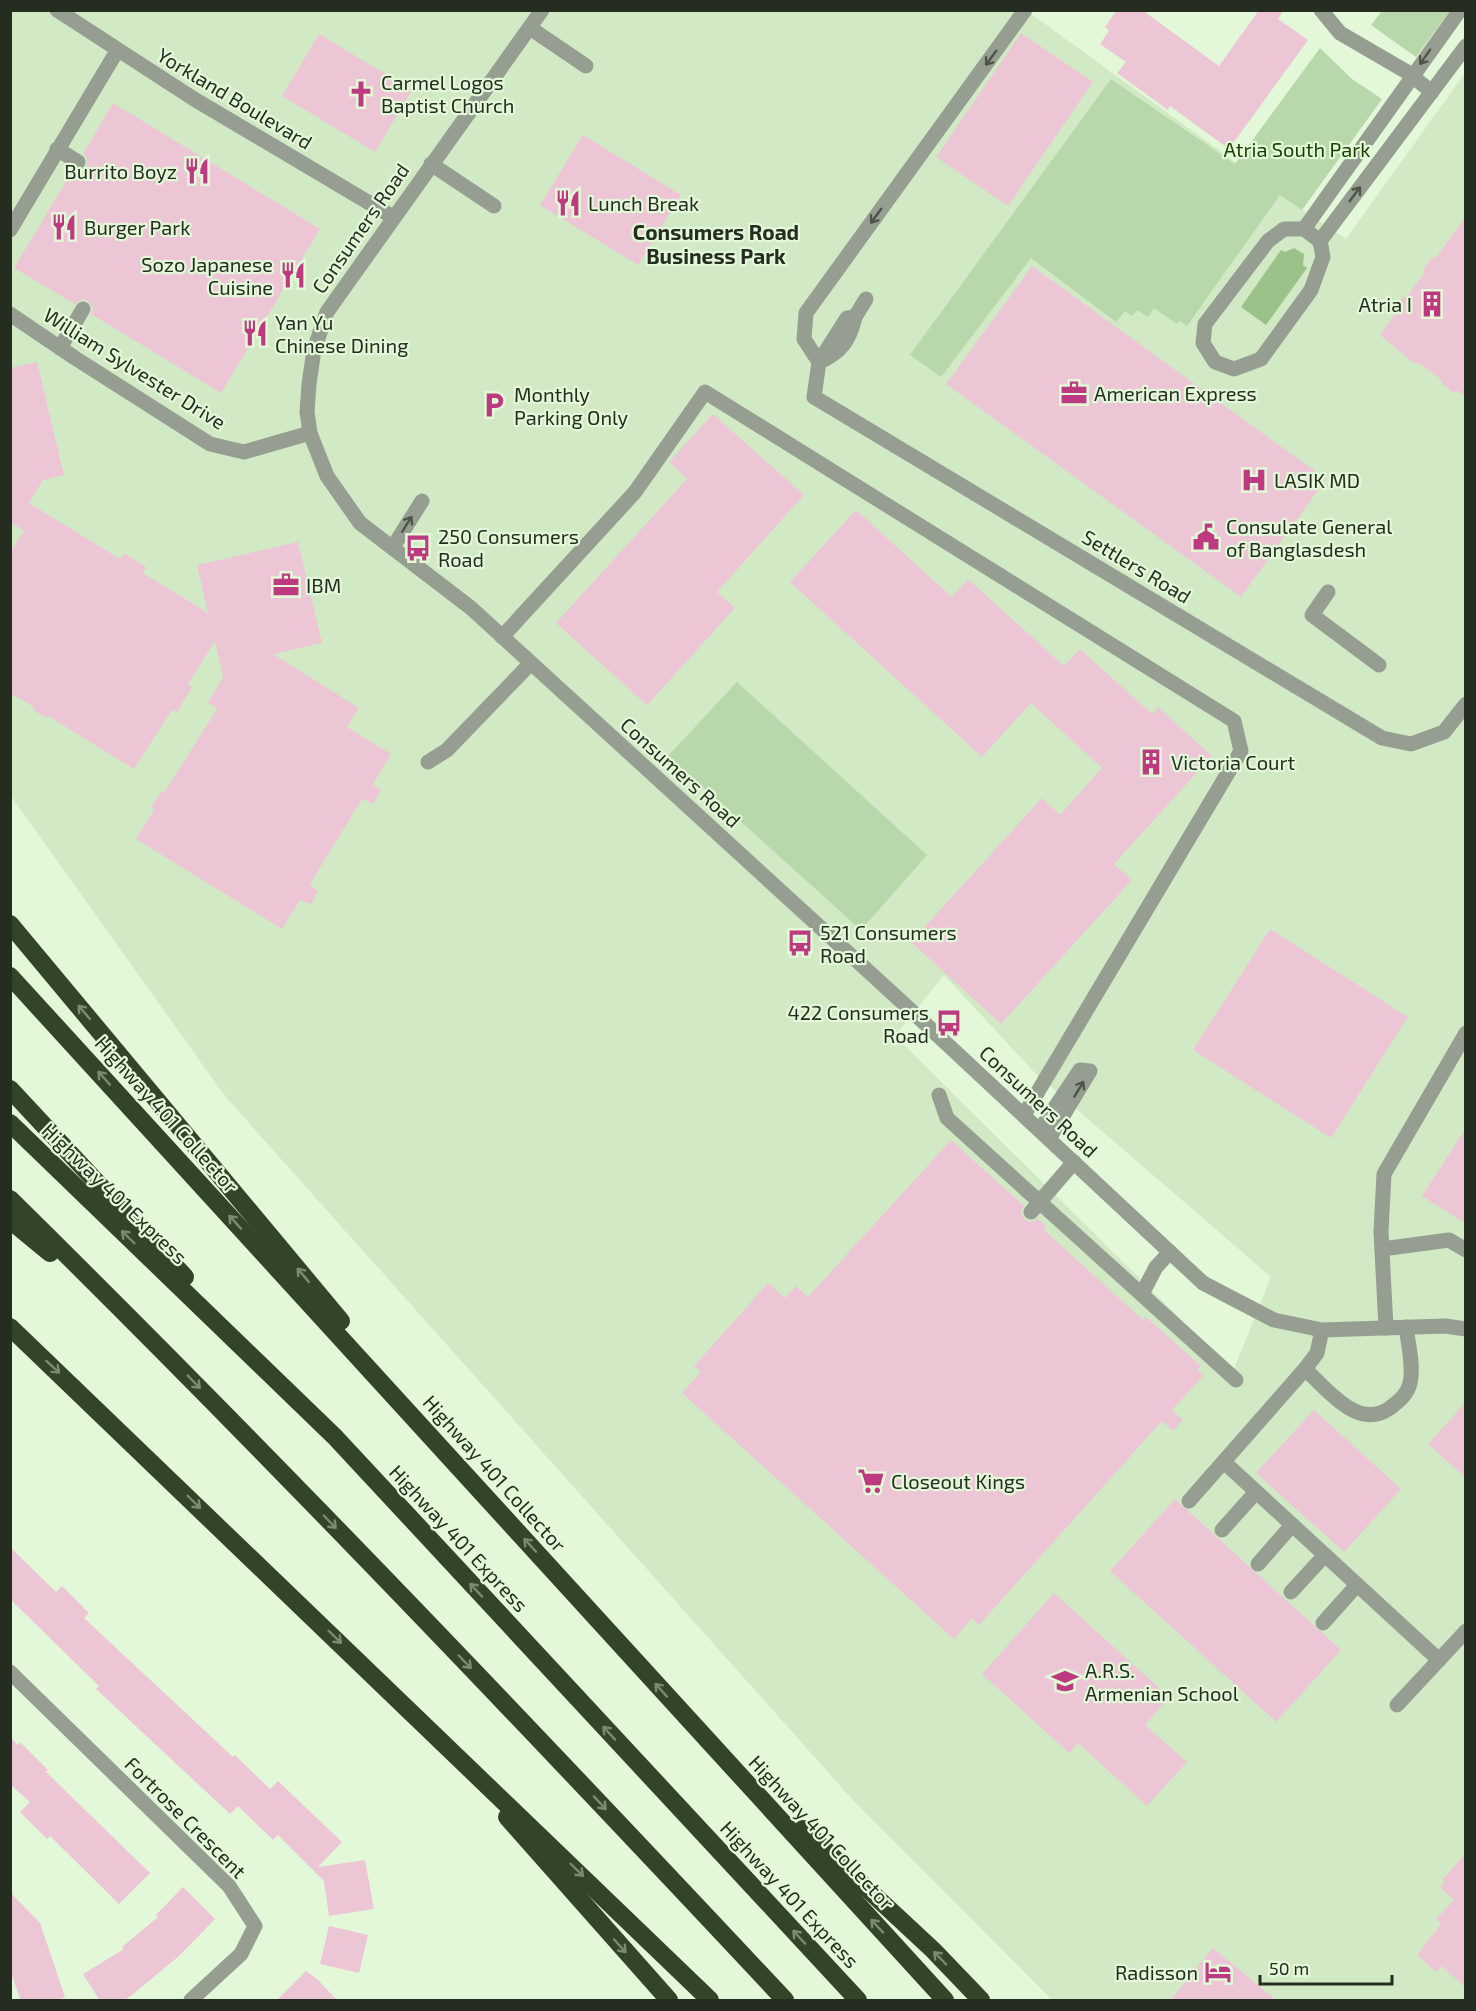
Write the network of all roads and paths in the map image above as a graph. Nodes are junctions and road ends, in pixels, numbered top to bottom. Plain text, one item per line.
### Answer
1 (57, 10) edge
2 (542, 10) edge
3 (1025, 10) edge
4 (1321, 10) edge
5 (1460, 10) edge
6 (530, 28) junction
7 (1466, 46) edge
8 (117, 51) junction
9 (586, 66) dead end
10 (1412, 76) junction
11 (1432, 92) junction
12 (57, 149) junction
13 (78, 162) dead end
14 (431, 164) junction
15 (494, 206) dead end
16 (393, 217) junction
17 (1304, 229) junction
18 (10, 230) edge
19 (1320, 241) junction
20 (866, 299) dead end
21 (83, 309) dead end
22 (10, 314) edge
23 (60, 348) junction
24 (819, 362) junction
25 (310, 433) junction
26 (422, 501) dead end
27 (393, 547) junction
28 (1328, 592) dead end
29 (502, 637) junction
30 (531, 663) junction
31 (1379, 665) dead end
32 (1466, 704) edge
33 (428, 762) dead end
34 (10, 924) edge
35 (10, 976) edge
36 (1466, 1033) edge
37 (10, 1089) edge
38 (939, 1095) dead end
39 (1024, 1115) junction
40 (10, 1123) edge
41 (1074, 1162) junction
42 (10, 1199) edge
43 (1035, 1207) junction
44 (10, 1220) edge
45 (1382, 1249) junction
46 (1466, 1250) edge
47 (1170, 1252) junction
48 (1142, 1294) junction
49 (10, 1327) edge
50 (1406, 1327) junction
51 (1386, 1328) junction
52 (1322, 1329) junction
53 (1466, 1329) edge
54 (153, 1340) junction
55 (1305, 1369) junction
56 (1236, 1380) dead end
57 (336, 1438) junction
58 (1224, 1462) junction
59 (1256, 1492) junction
60 (1189, 1501) dead end
61 (502, 1514) junction
62 (1292, 1525) junction
63 (1222, 1530) dead end
64 (1325, 1555) junction
65 (1258, 1564) dead end
66 (1357, 1585) junction
67 (1291, 1592) dead end
68 (1323, 1623) dead end
69 (1466, 1631) edge
70 (1439, 1660) junction
71 (10, 1672) edge
72 (1397, 1705) dead end
73 (700, 1733) junction
74 (445, 1742) junction
75 (191, 2001) edge
76 (669, 2001) edge
77 (710, 2001) edge
78 (785, 2001) edge
79 (858, 2001) edge
80 (945, 2001) edge
81 (981, 2001) edge

1 - 8 street, Yorkland Boulevard
2 - 6 street, Consumers Road
3 -> 24 street
4 - 10 street
5 -> 10 street
6 - 9 street
6 - 14 street, Consumers Road
7 - 11 street
8 - 12 street
8 - 16 street, Yorkland Boulevard
10 - 11 street
10 - 17 street
19 -> 11 street
12 - 13 street
12 - 18 street
14 - 15 street
14 - 16 street, Consumers Road
16 - 25 street, Consumers Road
17 - 19 street
17 - 19 street
20 - 24 street
21 - 23 street
22 - 23 street, William Sylvester Drive
23 - 25 street, William Sylvester Drive
24 - 32 street, Settlers Road
25 - 27 street, Consumers Road
27 -> 26 street
27 - 29 street, Consumers Road
28 - 31 street
29 - 30 street, Consumers Road
29 - 39 street
30 - 33 street
30 - 39 street, Consumers Road
61 -> 34 highway
61 -> 35 highway, Highway 401 Collector
36 - 45 street
37 - 57 highway
38 - 43 street
39 - 41 street, Consumers Road
57 -> 40 highway, Highway 401 Express
41 - 43 street
41 - 47 street, Consumers Road
42 - 54 highway
43 - 48 street
44 - 54 highway
45 - 46 street
45 - 51 street
47 - 48 street
47 - 52 street, Consumers Road
48 - 56 street
49 -> 74 highway
50 - 51 street, Consumers Road
50 - 53 street, Consumers Road
50 - 55 street
51 - 52 street, Consumers Road
52 - 55 street
54 -> 78 highway
55 - 58 street
79 -> 57 highway, Highway 401 Express
58 - 59 street
58 - 60 street
59 - 62 street
59 - 63 street
73 -> 61 highway, Highway 401 Collector
62 - 64 street
62 - 65 street
64 - 66 street
64 - 67 street
66 - 68 street
66 - 70 street
69 - 70 street
70 - 72 street
71 - 75 street, Fortrose Crescent
80 -> 73 highway, Highway 401 Collector
81 -> 73 highway
74 -> 76 highway
74 -> 77 highway

